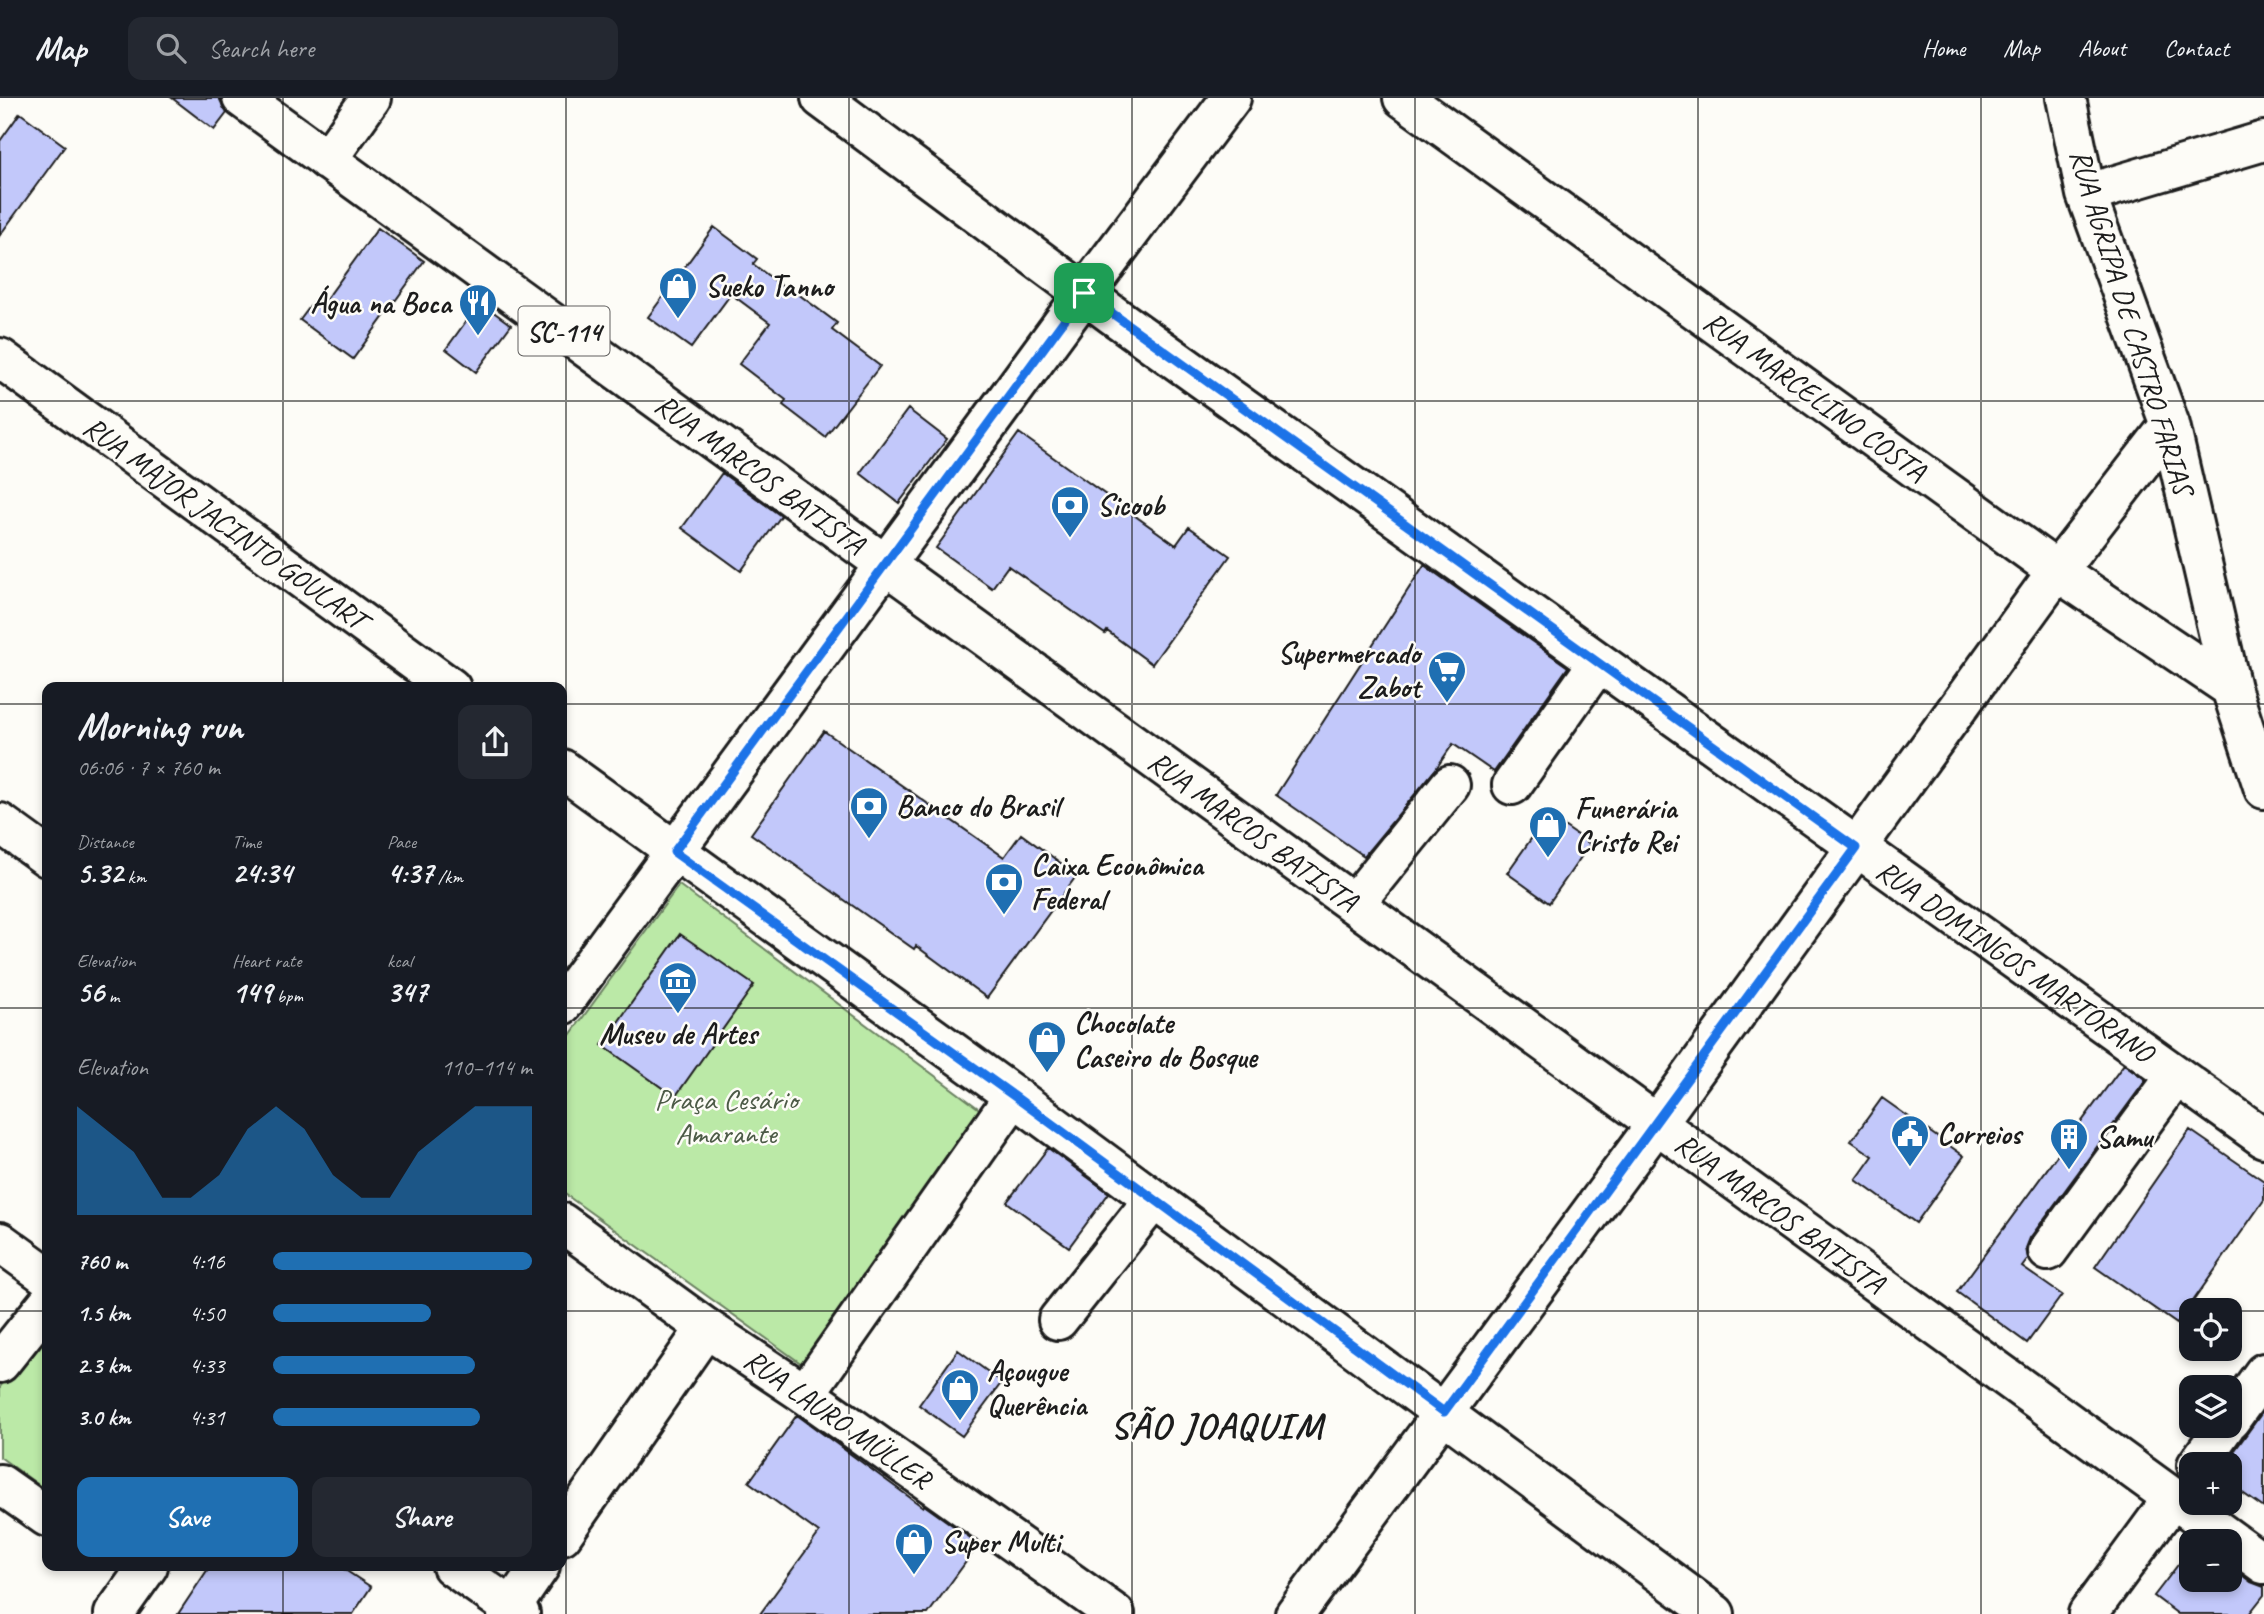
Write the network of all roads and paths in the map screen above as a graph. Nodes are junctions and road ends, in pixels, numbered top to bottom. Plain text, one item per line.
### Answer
1 (242, 98) edge
2 (371, 98) edge
3 (821, 98) edge
4 (1231, 98) edge
5 (1403, 98) edge
6 (2066, 98) edge
7 (2264, 141) edge
8 (327, 160) junction
9 (2087, 194) junction
10 (1084, 293) junction
11 (0, 358) edge
12 (2170, 425) junction
13 (885, 564) junction
14 (2057, 571) junction
15 (1598, 663) junction
16 (443, 682) edge
17 (2231, 688) junction
18 (567, 773) edge
19 (1450, 785) dead end
20 (1512, 785) dead end
21 (2264, 789) edge
22 (0, 824) edge
23 (1856, 848) junction
24 (674, 852) junction
25 (42, 853) edge
26 (1354, 904) junction
27 (567, 998) edge
28 (2176, 1076) junction
29 (1014, 1096) junction
30 (1657, 1124) junction
31 (2264, 1138) edge
32 (1154, 1199) junction
33 (567, 1227) edge
34 (0, 1242) edge
35 (2048, 1251) dead end
36 (42, 1272) edge
37 (42, 1310) edge
38 (1058, 1320) dead end
39 (706, 1328) junction
40 (0, 1363) edge
41 (2264, 1373) edge
42 (805, 1394) junction
43 (2242, 1403) edge
44 (1444, 1412) junction
45 (2179, 1483) edge
46 (0, 1484) edge
47 (2179, 1489) edge
48 (42, 1513) edge
49 (2213, 1515) edge
50 (567, 1528) edge
51 (2264, 1564) edge
52 (135, 1571) edge
53 (459, 1571) edge
54 (537, 1571) edge
55 (513, 1612) edge
56 (114, 1614) edge
57 (1115, 1614) edge
58 (1295, 1614) edge
59 (1715, 1614) edge
60 (2088, 1614) edge

1 - 8 street, RUA MARCOS BATISTA / SC-114
2 - 8 street
3 - 10 street, RUA DOMINGOS MARTORANO
4 - 10 street
5 - 14 street, RUA MARCELINO COSTA
6 - 9 street, RUA AGRIPA DE CASTRO FARIAS
7 - 9 street
8 - 13 street, RUA MARCOS BATISTA / SC-114
9 - 12 street, RUA AGRIPA DE CASTRO FARIAS
10 - 13 street
10 - 15 street, RUA DOMINGOS MARTORANO
11 - 16 street, RUA MAJOR JACINTO GOULART
12 - 14 street
12 - 17 street, RUA AGRIPA DE CASTRO FARIAS
13 - 24 street
13 - 26 street, RUA MARCOS BATISTA
14 - 17 street, RUA MARCELINO COSTA
14 - 23 street
15 - 20 street
15 - 23 street, RUA DOMINGOS MARTORANO
17 - 21 street, RUA AGRIPA DE CASTRO FARIAS
18 - 24 street
19 - 26 street
22 - 25 street
23 - 28 street, RUA DOMINGOS MARTORANO
23 - 30 street
24 - 27 street
24 - 29 street
26 - 30 street, RUA MARCOS BATISTA
28 - 31 street, RUA DOMINGOS MARTORANO
28 - 35 street
29 - 32 street
29 - 42 street
30 - 44 street
30 - 45 street, RUA MARCOS BATISTA
32 - 38 street
32 - 44 street
33 - 39 street, RUA LAURO MÜLLER
34 - 36 street
37 - 40 street
39 - 42 street, RUA LAURO MÜLLER
39 - 50 street
41 - 43 street
42 - 57 street, RUA LAURO MÜLLER
44 - 58 street
44 - 59 street
46 - 48 street
47 - 60 street
49 - 51 street, RUA MARCOS BATISTA
52 - 56 street
53 - 55 street
54 - 55 street

